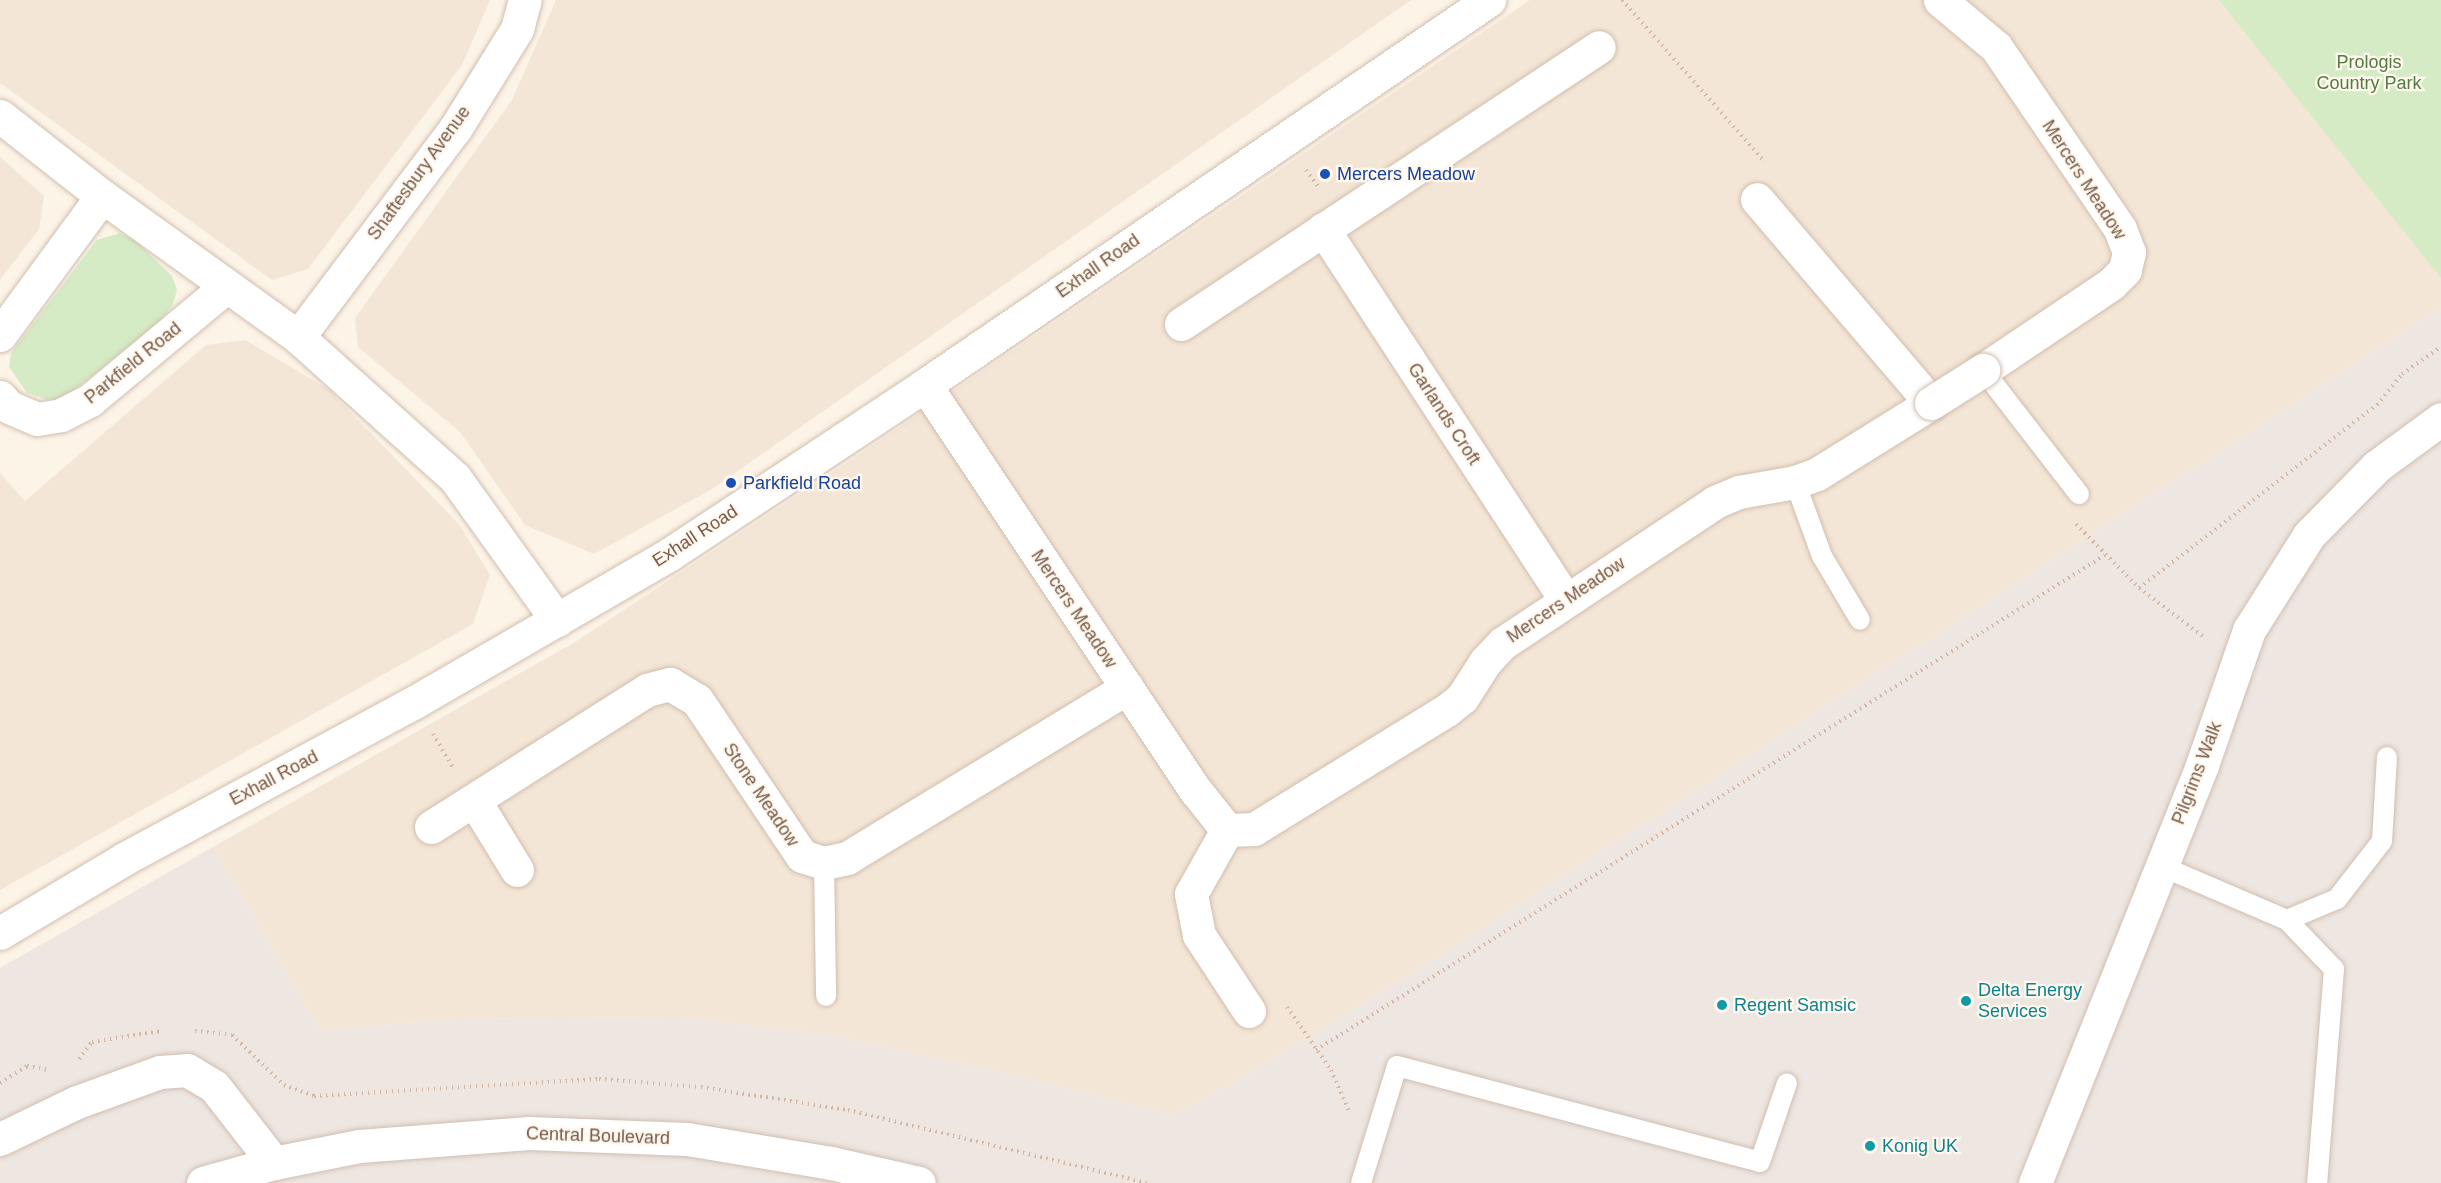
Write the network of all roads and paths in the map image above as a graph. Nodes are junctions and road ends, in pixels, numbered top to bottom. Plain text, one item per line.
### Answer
1 (525, 0) edge
2 (1489, 0) edge
3 (1940, 0) edge
4 (1599, 47) dead end
5 (0, 116) edge
6 (1284, 140) junction
7 (102, 196) junction
8 (1757, 199) dead end
9 (1332, 223) junction
10 (227, 286) junction
11 (1181, 324) dead end
12 (0, 335) edge
13 (298, 337) junction
14 (2441, 347) edge
15 (1983, 370) junction
16 (925, 385) junction
17 (0, 397) edge
18 (1931, 404) junction
19 (2441, 419) edge
20 (1795, 482) junction
21 (2079, 494) dead end
22 (2105, 555) dead end
23 (2139, 588) dead end
24 (1565, 599) junction
25 (557, 620) junction
26 (1860, 620) dead end
27 (1127, 688) junction
28 (413, 703) junction
29 (2387, 757) dead end
30 (474, 800) junction
31 (431, 827) dead end
32 (1227, 830) junction
33 (824, 863) junction
34 (2161, 866) junction
35 (517, 870) dead end
36 (2287, 920) junction
37 (0, 933) edge
38 (826, 996) dead end
39 (1249, 1011) dead end
40 (1316, 1050) dead end
41 (1787, 1083) dead end
42 (0, 1139) edge
43 (274, 1163) junction
44 (203, 1183) edge
45 (920, 1183) edge
46 (1362, 1183) edge
47 (2035, 1183) edge
48 (2317, 1183) edge

1 - 13 street, Shaftesbury Avenue
2 - 6 street, Exhall Road
3 - 15 street, Mercers Meadow
4 - 9 street
5 - 7 street
6 - 9 path
6 - 16 street, Exhall Road
7 - 10 street
7 - 12 street
8 - 18 street
9 - 11 street
9 - 24 street, Garlands Croft
10 - 13 street
10 - 17 street, Parkfield Road
13 - 25 street
14 - 23 path
15 - 18 street, Mercers Meadow, bridge
15 - 21 lane
16 - 25 street, Exhall Road
16 - 27 street, Mercers Meadow
18 - 20 street, Mercers Meadow
19 - 34 street, Pilgrims Walk
20 - 24 street, Mercers Meadow
20 - 26 lane
22 - 40 path
24 - 32 street, Mercers Meadow
25 - 28 street, Exhall Road
27 - 32 street, Mercers Meadow
27 - 33 street
28 - 30 path
28 - 37 street, Exhall Road
29 - 36 lane
30 - 31 street, Stone Meadow
30 - 33 street, Stone Meadow
30 - 35 street
32 - 39 street
33 - 38 lane
34 - 36 lane
34 - 47 street, Pilgrims Walk
36 - 48 lane
41 - 46 lane
42 - 43 street
43 - 44 street, Central Boulevard
43 - 45 street, Central Boulevard

